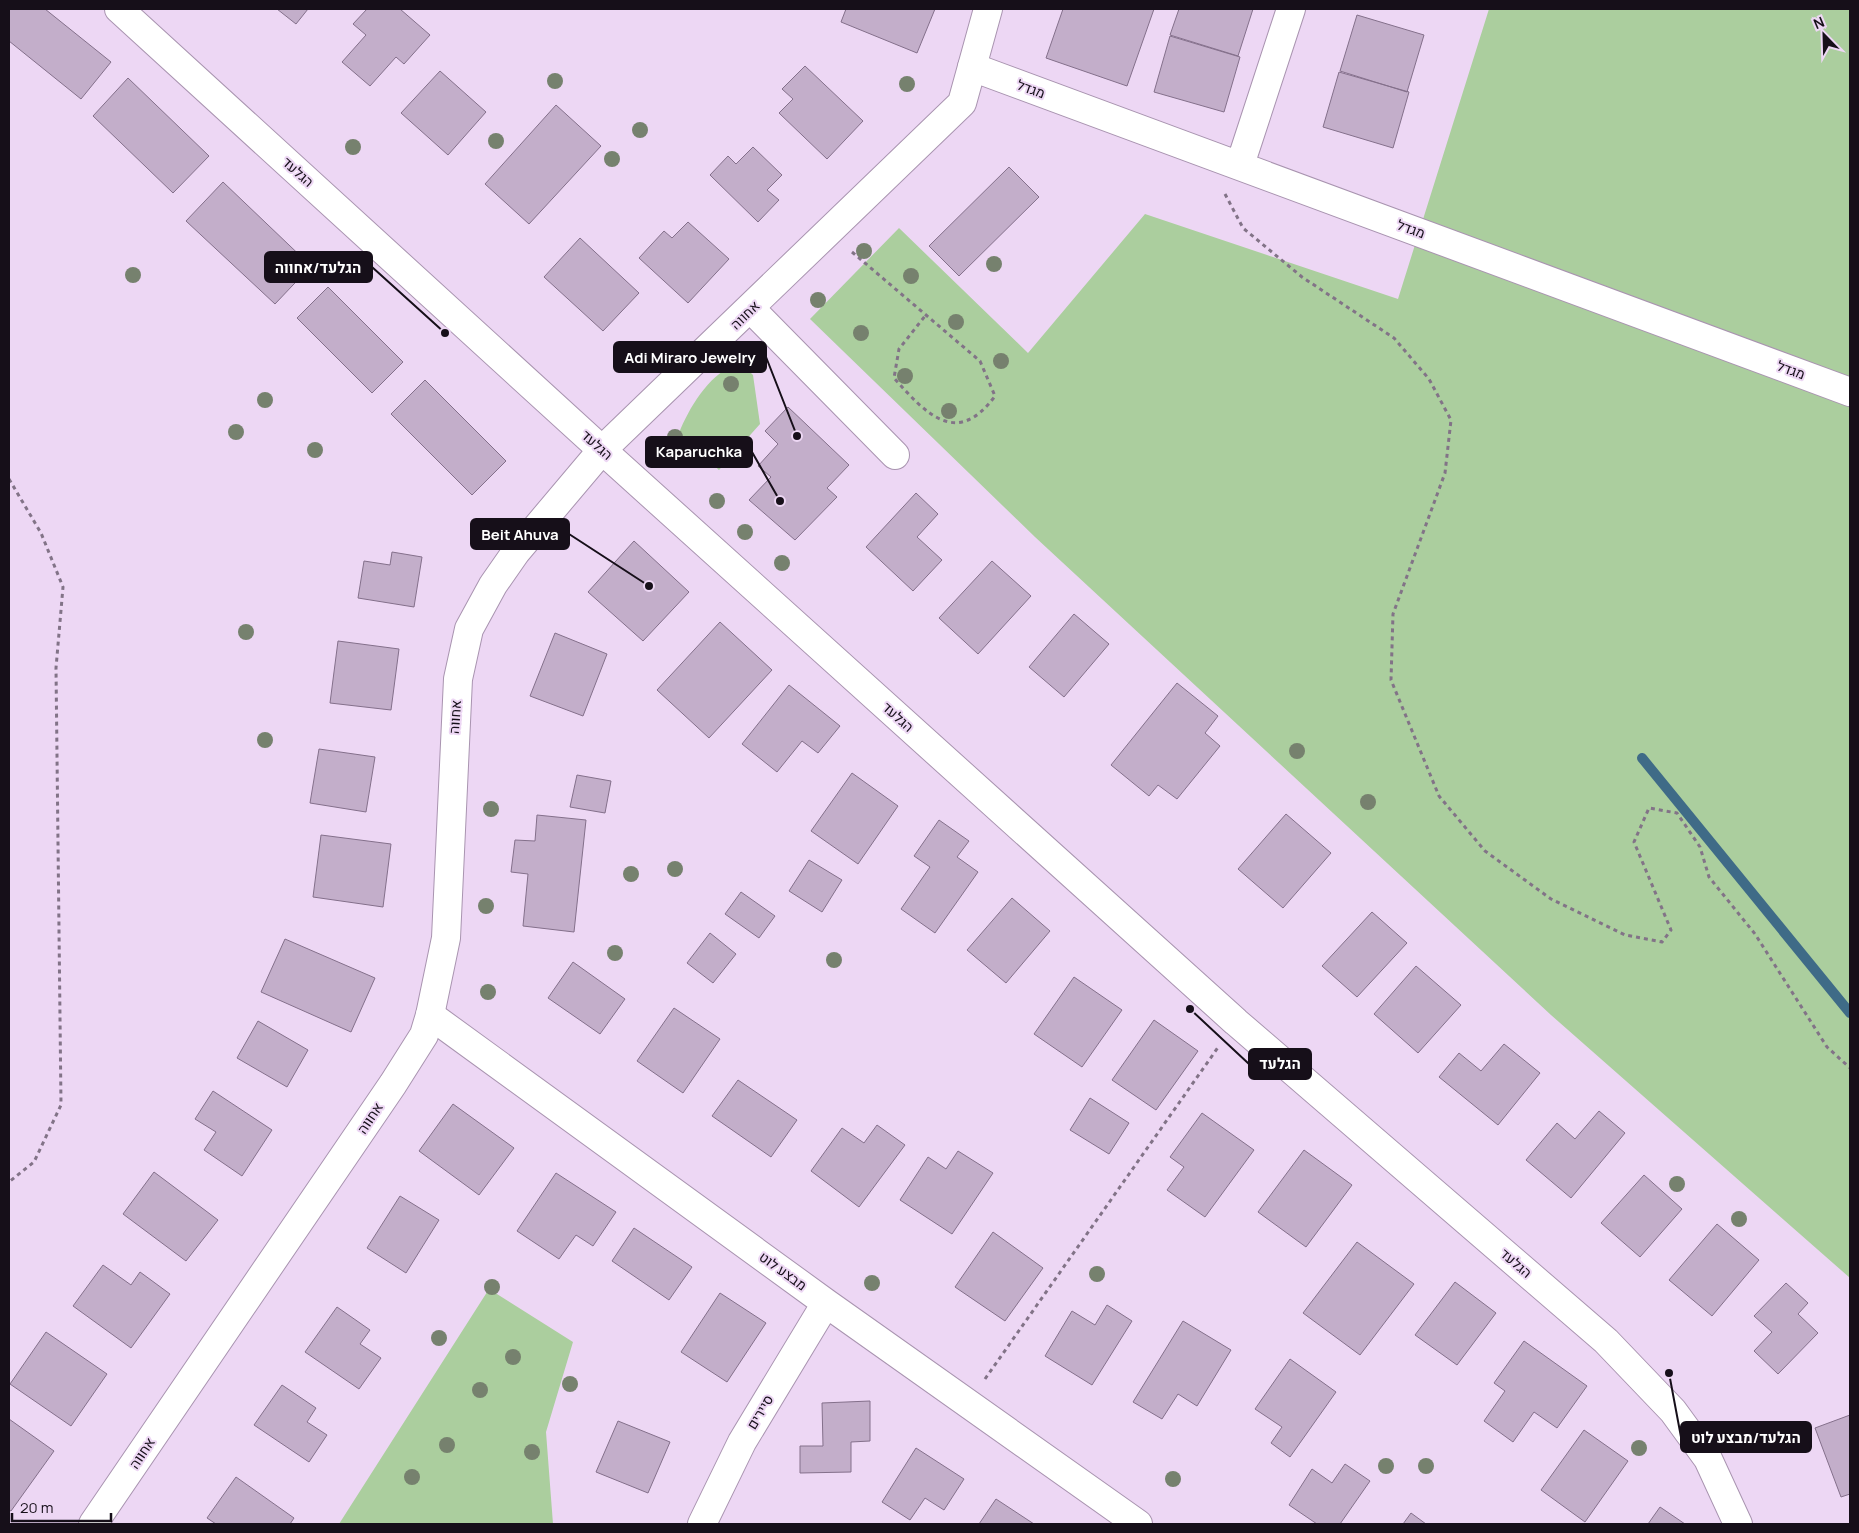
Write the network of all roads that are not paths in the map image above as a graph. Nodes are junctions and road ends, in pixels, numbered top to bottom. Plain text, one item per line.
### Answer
1 (119, 9) edge
2 (988, 9) edge
3 (1292, 9) edge
4 (972, 67) junction
5 (1240, 165) junction
6 (751, 309) junction
7 (1850, 392) edge
8 (602, 450) junction
9 (895, 456) dead end
10 (430, 1015) junction
11 (826, 1303) junction
12 (94, 1524) edge
13 (702, 1524) edge
14 (1138, 1524) edge
15 (1738, 1524) edge

1 - 8 street, הגלעד
2 - 4 street, אחווה
3 - 5 street
4 - 5 street, מגדל
4 - 6 street, אחווה
5 - 7 street, מגדל
6 - 8 street, אחווה
6 - 9 street
8 - 10 street, אחווה
8 - 15 street, הגלעד
10 - 11 street, מבצע לוט
10 - 12 street, אחווה
11 - 13 street, סיירים
11 - 14 street, מבצע לוט

